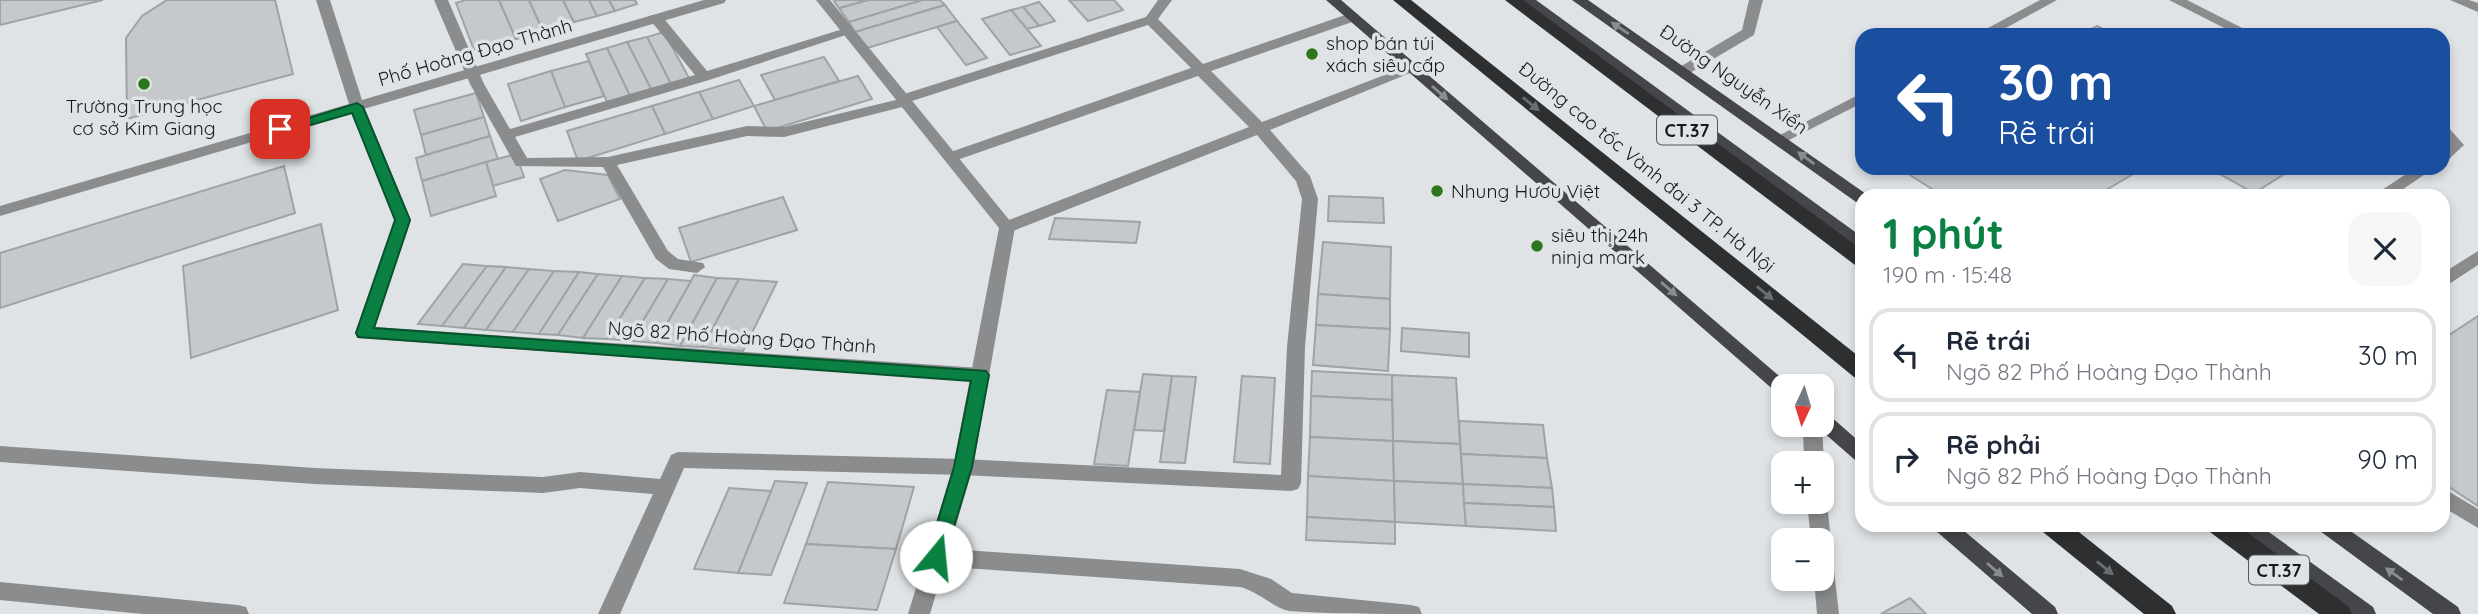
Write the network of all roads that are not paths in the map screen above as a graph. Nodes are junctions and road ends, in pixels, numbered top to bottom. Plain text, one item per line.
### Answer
1 (323, 0) edge
2 (441, 0) edge
3 (719, 0) edge
4 (822, 0) edge
5 (1165, 0) edge
6 (1333, 0) edge
7 (1401, 0) edge
8 (1513, 0) edge
9 (1527, 0) edge
10 (1579, 0) edge
11 (1756, 0) edge
12 (2050, 0) edge
13 (2176, 0) edge
14 (2457, 0) edge
15 (2478, 8) edge
16 (656, 18) junction
17 (1353, 18) junction
18 (1151, 20) junction
19 (1996, 28) edge
20 (2234, 28) edge
21 (848, 32) junction
22 (1413, 69) junction
23 (1201, 70) junction
24 (1684, 71) junction
25 (472, 73) junction
26 (704, 77) junction
27 (904, 100) junction
28 (1855, 101) edge
29 (357, 107) junction
30 (1258, 128) junction
31 (506, 135) junction
32 (1780, 139) junction
33 (951, 157) junction
34 (608, 162) junction
35 (2415, 175) edge
36 (2392, 189) edge
37 (1855, 193) edge
38 (0, 211) edge
39 (1007, 227) junction
40 (1855, 240) edge
41 (1855, 255) edge
42 (2478, 257) edge
43 (697, 267) dead end
44 (2450, 277) edge
45 (1855, 366) edge
46 (981, 375) junction
47 (1771, 377) edge
48 (1834, 430) edge
49 (1855, 449) edge
50 (0, 454) edge
51 (963, 467) junction
52 (666, 486) junction
53 (2450, 501) edge
54 (2478, 520) edge
55 (1951, 532) edge
56 (2061, 532) edge
57 (2228, 532) edge
58 (2254, 532) edge
59 (2337, 532) edge
60 (936, 557) junction
61 (0, 591) edge
62 (1826, 591) edge
63 (1288, 608) edge
64 (238, 614) edge
65 (609, 614) edge
66 (919, 614) edge
67 (1411, 614) edge
68 (1828, 614) edge
69 (2047, 614) edge
70 (2163, 614) edge
71 (2339, 614) edge
72 (2365, 614) edge
73 (2450, 614) edge

1 - 29 street
2 - 25 street
3 - 16 street, Phố Hoàng Đạo Thành
4 - 21 street
5 - 18 street
6 - 17 main road
7 -> 45 highway, Đường cao tốc Vành đai 3 TP. Hà Nội
8 - 41 highway, CT.37
9 - 40 main road
24 -> 10 main road, Đường Nguyễn Xiển
11 - 24 street
12 - 19 street
13 - 20 street
14 - 15 street
16 - 25 street, Phố Hoàng Đạo Thành
16 - 26 street
17 - 22 main road
17 - 23 street
18 - 23 street
18 - 27 street
21 - 26 street
21 - 27 street
22 - 30 street
22 -> 47 main road
23 - 30 street
23 - 33 street
24 - 32 main road, Đường Nguyễn Xiển
25 - 29 street, Phố Hoàng Đạo Thành
25 - 31 street
26 - 31 street
27 - 33 street
27 - 34 street
28 - 32 street
29 - 38 street, Phố Hoàng Đạo Thành
29 - 46 street, Ngõ 82 Phố Hoàng Đạo Thành
30 - 39 street
30 - 51 street
31 - 34 street
37 -> 32 main road, Đường Nguyễn Xiển
33 - 39 street
34 - 43 street
35 - 36 street
39 - 46 street
42 - 44 street
46 - 51 street
48 - 49 main road
50 - 52 street
51 - 52 street
51 - 60 street
52 - 65 street
53 - 54 street
55 -> 69 main road
56 -> 70 highway
57 - 71 highway, CT.37
58 - 72 main road
73 -> 59 main road
60 - 63 street
60 - 66 street
61 - 64 street
62 - 68 street
63 - 67 street

